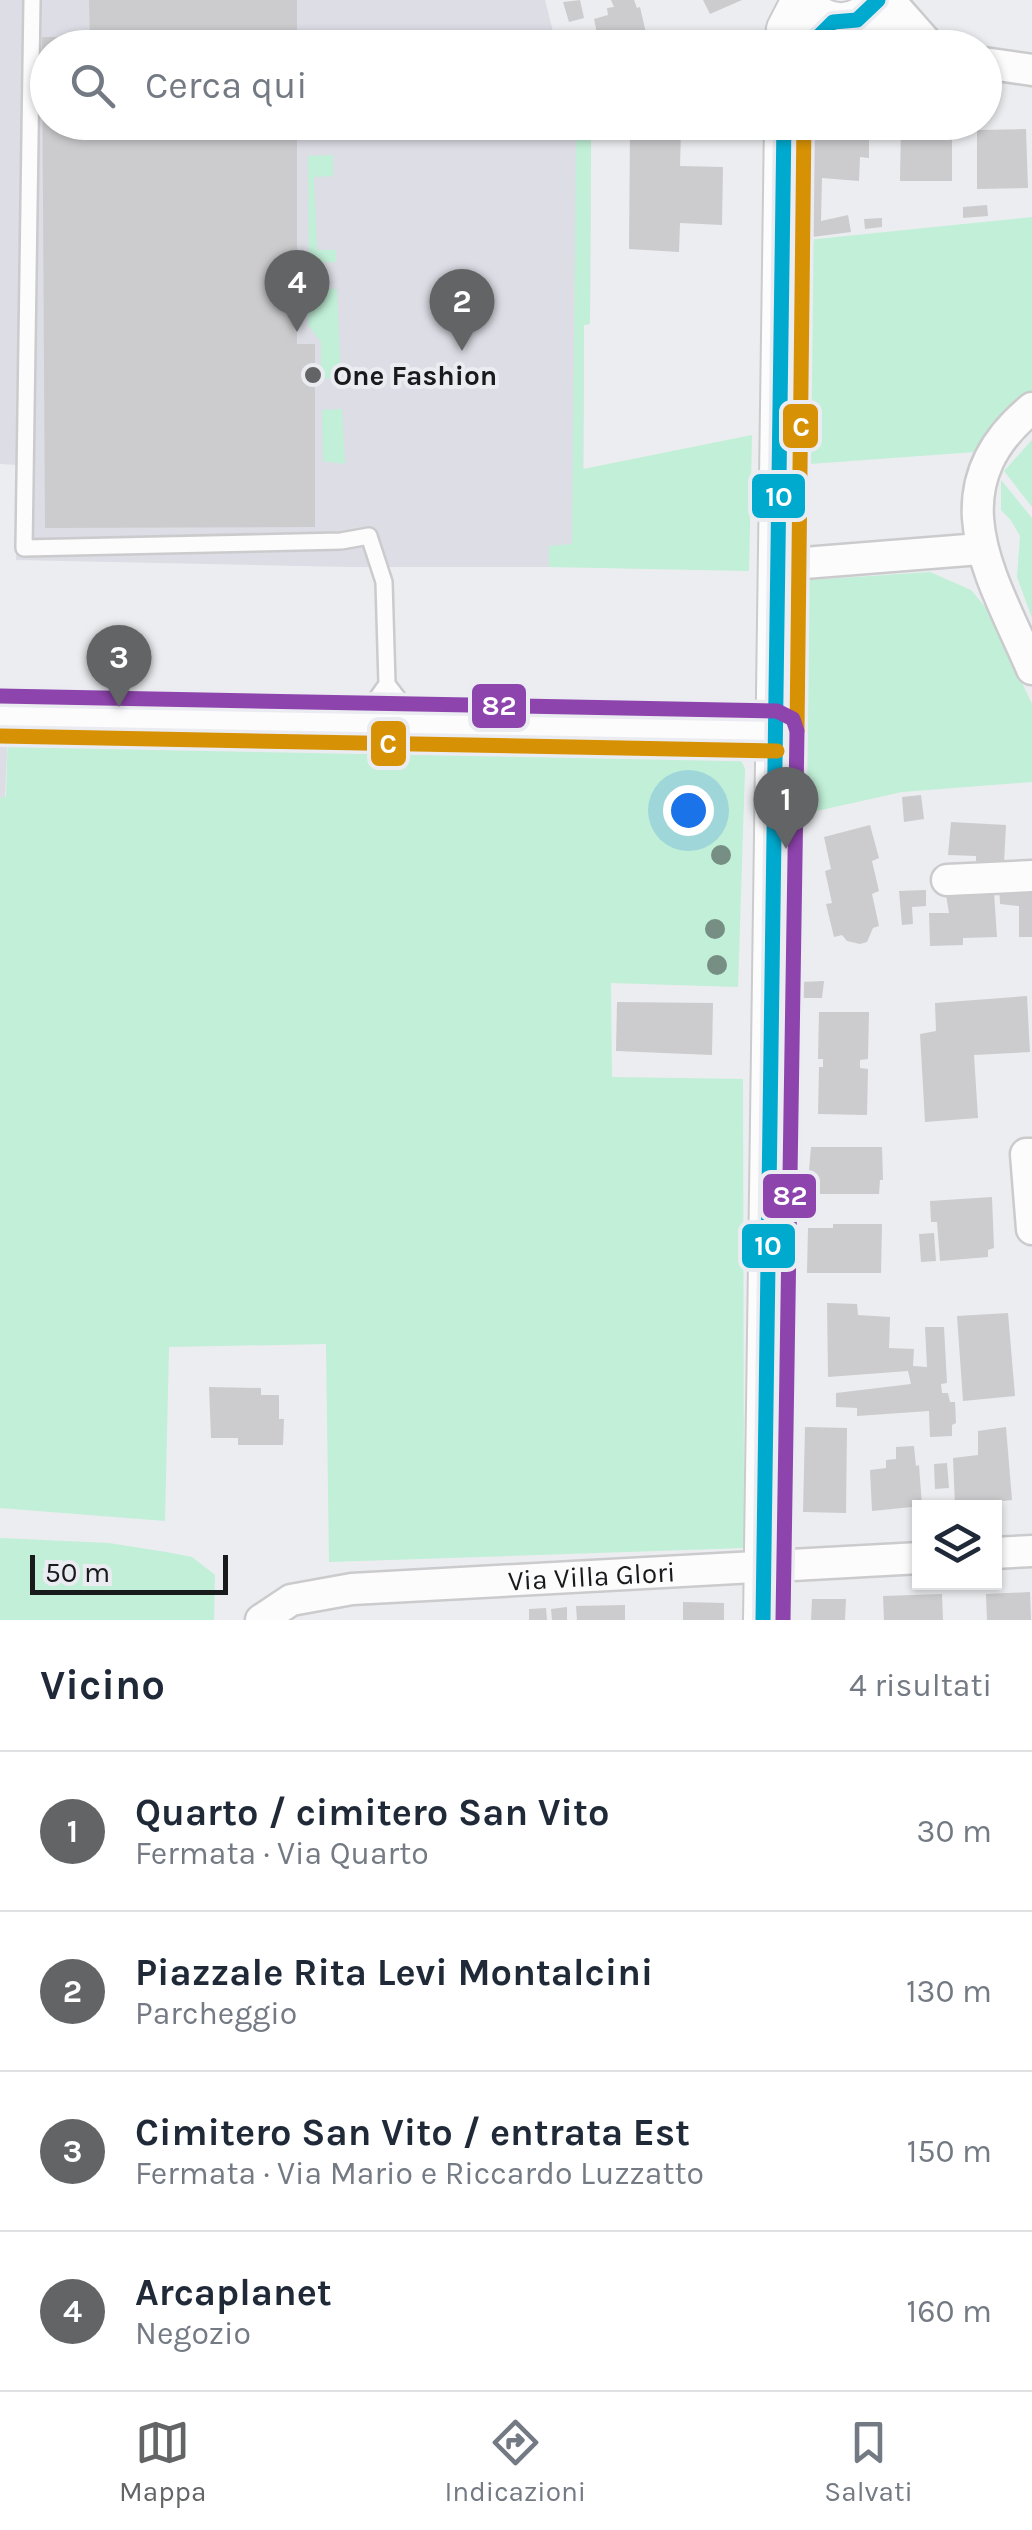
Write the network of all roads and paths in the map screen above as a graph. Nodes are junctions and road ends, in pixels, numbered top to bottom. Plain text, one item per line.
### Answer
1 (32, 0) edge
2 (889, 0) edge
3 (830, 15) edge
4 (32, 30) edge
5 (786, 30) edge
6 (882, 30) edge
7 (918, 30) edge
8 (1002, 66) edge
9 (1032, 70) edge
10 (30, 137) edge
11 (784, 140) edge
12 (1032, 408) edge
13 (980, 549) junction
14 (779, 565) junction
15 (1032, 669) edge
16 (387, 684) junction
17 (0, 716) edge
18 (361, 722) junction
19 (416, 722) junction
20 (777, 731) junction
21 (1032, 876) edge
22 (947, 880) dead end
23 (1029, 1154) edge
24 (1032, 1229) edge
25 (1032, 1550) edge
26 (1002, 1552) edge
27 (912, 1559) edge
28 (763, 1568) junction
29 (263, 1617) edge
30 (762, 1620) edge

1 - 4 lane
2 - 7 street
3 - 5 street
3 - 6 street
8 - 9 street
10 - 16 lane
11 - 14 street
12 - 13 street
13 - 14 street
13 - 15 street
14 - 20 street
16 - 18 lane
16 - 19 lane
17 - 18 street
18 - 19 street
19 - 20 street
20 - 28 street
21 - 22 street
23 - 24 street
25 - 26 street
27 - 28 street, Via Villa Glori
28 - 29 street, Via Villa Glori
28 - 30 street

